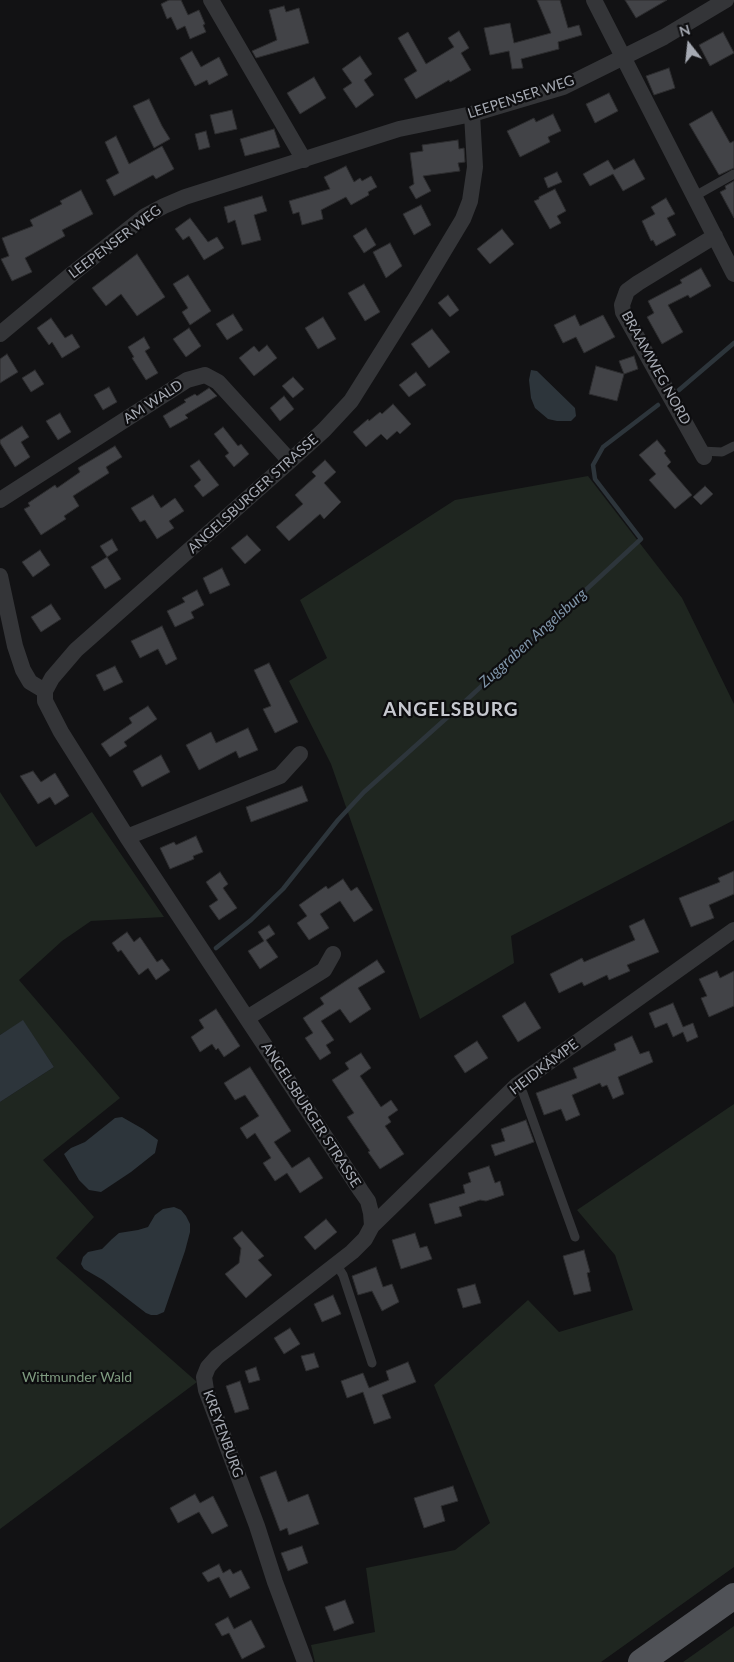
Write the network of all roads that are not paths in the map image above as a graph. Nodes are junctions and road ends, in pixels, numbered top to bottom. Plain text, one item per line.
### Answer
1 (211, 0) edge
2 (594, 0) edge
3 (726, 0) edge
4 (624, 58) junction
5 (472, 114) junction
6 (304, 160) junction
7 (734, 174) edge
8 (694, 196) junction
9 (715, 236) junction
10 (734, 274) edge
11 (0, 334) edge
12 (734, 446) edge
13 (703, 454) joint
14 (290, 461) junction
15 (0, 500) edge
16 (0, 576) edge
17 (46, 691) junction
18 (300, 754) dead end
19 (126, 837) junction
20 (734, 930) edge
21 (333, 954) dead end
22 (247, 1018) junction
23 (517, 1085) junction
24 (372, 1220) junction
25 (575, 1236) dead end
26 (336, 1264) junction
27 (372, 1363) dead end
28 (734, 1596) edge
29 (304, 1662) edge
30 (641, 1662) edge

1 - 6 street
2 - 4 street
3 - 4 street, LEEPENSER WEG
4 - 5 street, LEEPENSER WEG
4 - 8 street
5 - 6 street, LEEPENSER WEG
5 - 14 street, ANGELSBURGER STRASSE
6 - 11 street, LEEPENSER WEG
7 - 8 lane
8 - 9 street
9 - 10 street
9 - 13 street, BRAAMWEG NORD
12 - 13 lane
14 - 15 street, AM WALD
14 - 17 street, ANGELSBURGER STRASSE
16 - 17 street
17 - 19 street, ANGELSBURGER STRASSE
18 - 19 street
19 - 22 street, ANGELSBURGER STRASSE
20 - 23 street, HEIDKÄMPE
21 - 22 street
22 - 24 street, ANGELSBURGER STRASSE
23 - 24 street, HEIDKÄMPE
23 - 25 lane
24 - 26 street, KREYENBURG
26 - 27 lane
26 - 29 street, KREYENBURG
28 - 30 main road

